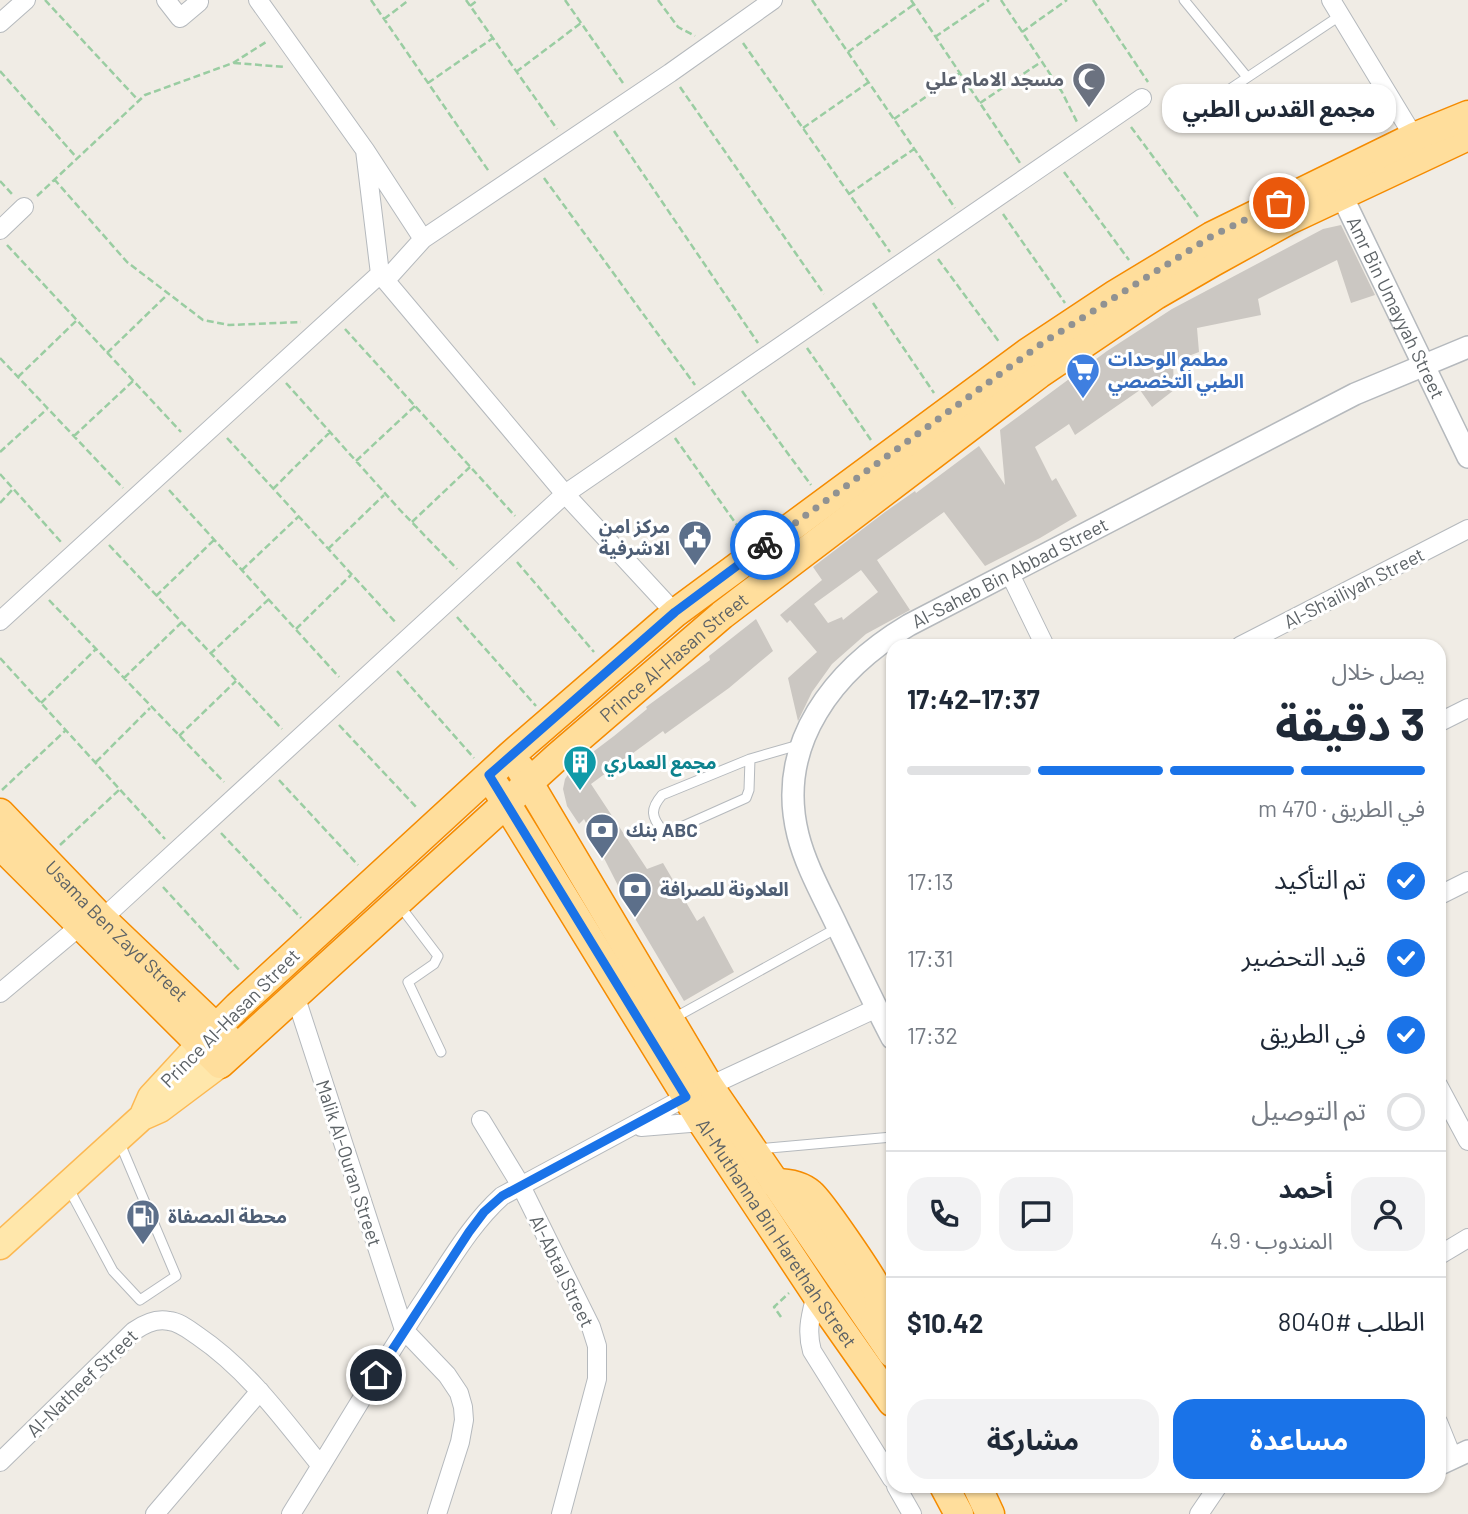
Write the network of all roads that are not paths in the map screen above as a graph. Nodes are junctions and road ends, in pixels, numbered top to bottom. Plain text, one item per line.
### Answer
1 (26, 0) edge
2 (166, 0) edge
3 (197, 0) edge
4 (258, 0) edge
5 (773, 0) edge
6 (1184, 0) edge
7 (1331, 0) edge
8 (1341, 15) junction
9 (0, 23) edge
10 (1247, 77) junction
11 (1142, 98) road end
12 (1191, 115) dead end
13 (1468, 115) edge
14 (1468, 135) edge
15 (1414, 137) junction
16 (365, 150) junction
17 (1342, 196) junction
18 (24, 207) road end
19 (0, 230) edge
20 (423, 239) junction
21 (383, 277) junction
22 (1468, 347) edge
23 (1424, 364) junction
24 (1468, 457) edge
25 (565, 494) junction
26 (1468, 529) edge
27 (1009, 572) junction
28 (703, 591) junction
29 (675, 612) junction
30 (722, 615) junction
31 (0, 621) edge
32 (888, 639) edge
33 (1042, 639) edge
34 (1254, 639) edge
35 (886, 640) edge
36 (1468, 708) edge
37 (1446, 719) edge
38 (803, 744) junction
39 (511, 755) junction
40 (556, 757) junction
41 (750, 759) junction
42 (489, 775) junction
43 (530, 783) junction
44 (506, 802) junction
45 (0, 813) edge
46 (550, 818) junction
47 (470, 836) junction
48 (526, 836) junction
49 (0, 845) edge
50 (1468, 881) edge
51 (1446, 892) edge
52 (397, 902) junction
53 (91, 923) junction
54 (838, 927) junction
55 (3, 986) edge
56 (295, 995) junction
57 (247, 997) junction
58 (192, 1007) junction
59 (877, 1008) junction
60 (670, 1020) junction
61 (886, 1026) edge
62 (207, 1036) junction
63 (441, 1052) dead end
64 (229, 1056) junction
65 (697, 1091) junction
66 (1446, 1100) edge
67 (142, 1117) junction
68 (481, 1119) dead end
69 (702, 1122) junction
70 (624, 1131) junction
71 (886, 1138) edge
72 (119, 1139) junction
73 (1468, 1141) edge
74 (752, 1149) junction
75 (520, 1184) junction
76 (68, 1186) junction
77 (1468, 1238) edge
78 (0, 1246) edge
79 (1446, 1251) edge
80 (816, 1294) junction
81 (404, 1330) junction
82 (886, 1344) edge
83 (260, 1391) junction
84 (886, 1393) edge
85 (1446, 1442) edge
86 (1453, 1459) edge
87 (0, 1462) edge
88 (321, 1466) junction
89 (886, 1469) edge
90 (900, 1493) edge
91 (948, 1493) edge
92 (980, 1493) edge
93 (1213, 1493) edge
94 (155, 1514) edge
95 (291, 1514) edge
96 (436, 1514) edge
97 (561, 1514) edge
98 (912, 1514) edge
99 (959, 1514) edge
100 (990, 1514) edge
101 (1199, 1514) edge

1 - 9 street
2 - 3 street
4 - 16 street
5 - 20 street
6 - 10 lane
7 - 8 street
8 - 10 lane
8 - 15 street
10 - 12 lane
11 - 25 street
13 - 15 highway, Prince Al-Hasan Street
14 - 17 highway, Prince Al-Hasan Street
15 - 28 highway, Prince Al-Hasan Street
16 - 20 street
16 - 21 street
17 - 23 street, Amr Bin Umayyah Street
17 - 30 highway, Prince Al-Hasan Street
18 - 19 street
20 - 21 street
21 - 25 street
21 - 31 street
22 - 23 street, Al-Saheb Bin Abbad Street
23 - 24 street, Amr Bin Umayyah Street
23 - 27 street, Al-Saheb Bin Abbad Street
25 - 29 street
25 - 53 street
26 - 34 street, Al-Sh'ailiyah Street
27 - 32 street, Al-Saheb Bin Abbad Street
27 - 33 street
28 - 29 highway, Prince Al-Hasan Street
28 - 30 highway
29 - 39 highway, Prince Al-Hasan Street
30 - 40 highway, Prince Al-Hasan Street
35 - 38 street, Al-Saheb Bin Abbad Street
36 - 37 street
38 - 41 lane
38 - 54 street, Al-Saheb Bin Abbad Street
39 - 42 highway, Prince Al-Hasan Street
39 - 43 highway, Al-Muthanna Bin Harethah Street
40 - 43 highway, Prince Al-Hasan Street
40 - 46 highway
41 - 41 lane
42 - 44 highway, Al-Muthanna Bin Harethah Street
42 - 57 highway, Prince Al-Hasan Street
43 - 44 highway, Prince Al-Hasan Street
43 - 46 highway, Al-Muthanna Bin Harethah Street
44 - 47 highway, Prince Al-Hasan Street
44 - 48 highway, Al-Muthanna Bin Harethah Street
45 - 53 highway, Usama Ben Zayd Street
46 - 60 highway, Al-Muthanna Bin Harethah Street
47 - 48 highway
47 - 52 highway, Prince Al-Hasan Street
48 - 65 highway, Al-Muthanna Bin Harethah Street
49 - 53 highway, Usama Ben Zayd Street
50 - 51 street
52 - 56 highway, Prince Al-Hasan Street
52 - 63 lane
53 - 55 street
53 - 58 highway, Usama Ben Zayd Street
53 - 62 highway, Usama Ben Zayd Street
54 - 59 street, Al-Saheb Bin Abbad Street
54 - 60 lane
56 - 64 highway, Prince Al-Hasan Street
56 - 81 street, Malik Al-Ouran Street
57 - 58 highway
57 - 62 highway, Prince Al-Hasan Street
58 - 62 highway, Usama Ben Zayd Street
59 - 61 street, Al-Saheb Bin Abbad Street
59 - 65 street
60 - 65 highway, Al-Muthanna Bin Harethah Street
62 - 64 highway, Usama Ben Zayd Street
62 - 67 main road, Prince Al-Hasan Street
64 - 67 main road, Prince Al-Hasan Street
65 - 69 highway, Al-Muthanna Bin Harethah Street
65 - 70 street
65 - 74 highway, Al-Muthanna Bin Harethah Street
66 - 73 street
67 - 72 main road
68 - 75 street, Al-Abtal Street
69 - 70 street
69 - 80 highway, Al-Muthanna Bin Harethah Street
70 - 75 street
71 - 74 lane
72 - 76 main road
72 - 76 lane
74 - 82 highway, Al-Muthanna Bin Harethah Street
75 - 81 street
75 - 97 street, Al-Abtal Street
76 - 78 main road
77 - 79 street
80 - 84 highway, Al-Muthanna Bin Harethah Street
80 - 89 street
81 - 88 street
81 - 96 street
83 - 87 street, Al-Natheef Street
83 - 88 street, Al-Natheef Street
83 - 94 street
85 - 86 street
88 - 95 street
90 - 98 street
91 - 99 highway
92 - 100 highway
93 - 101 street

